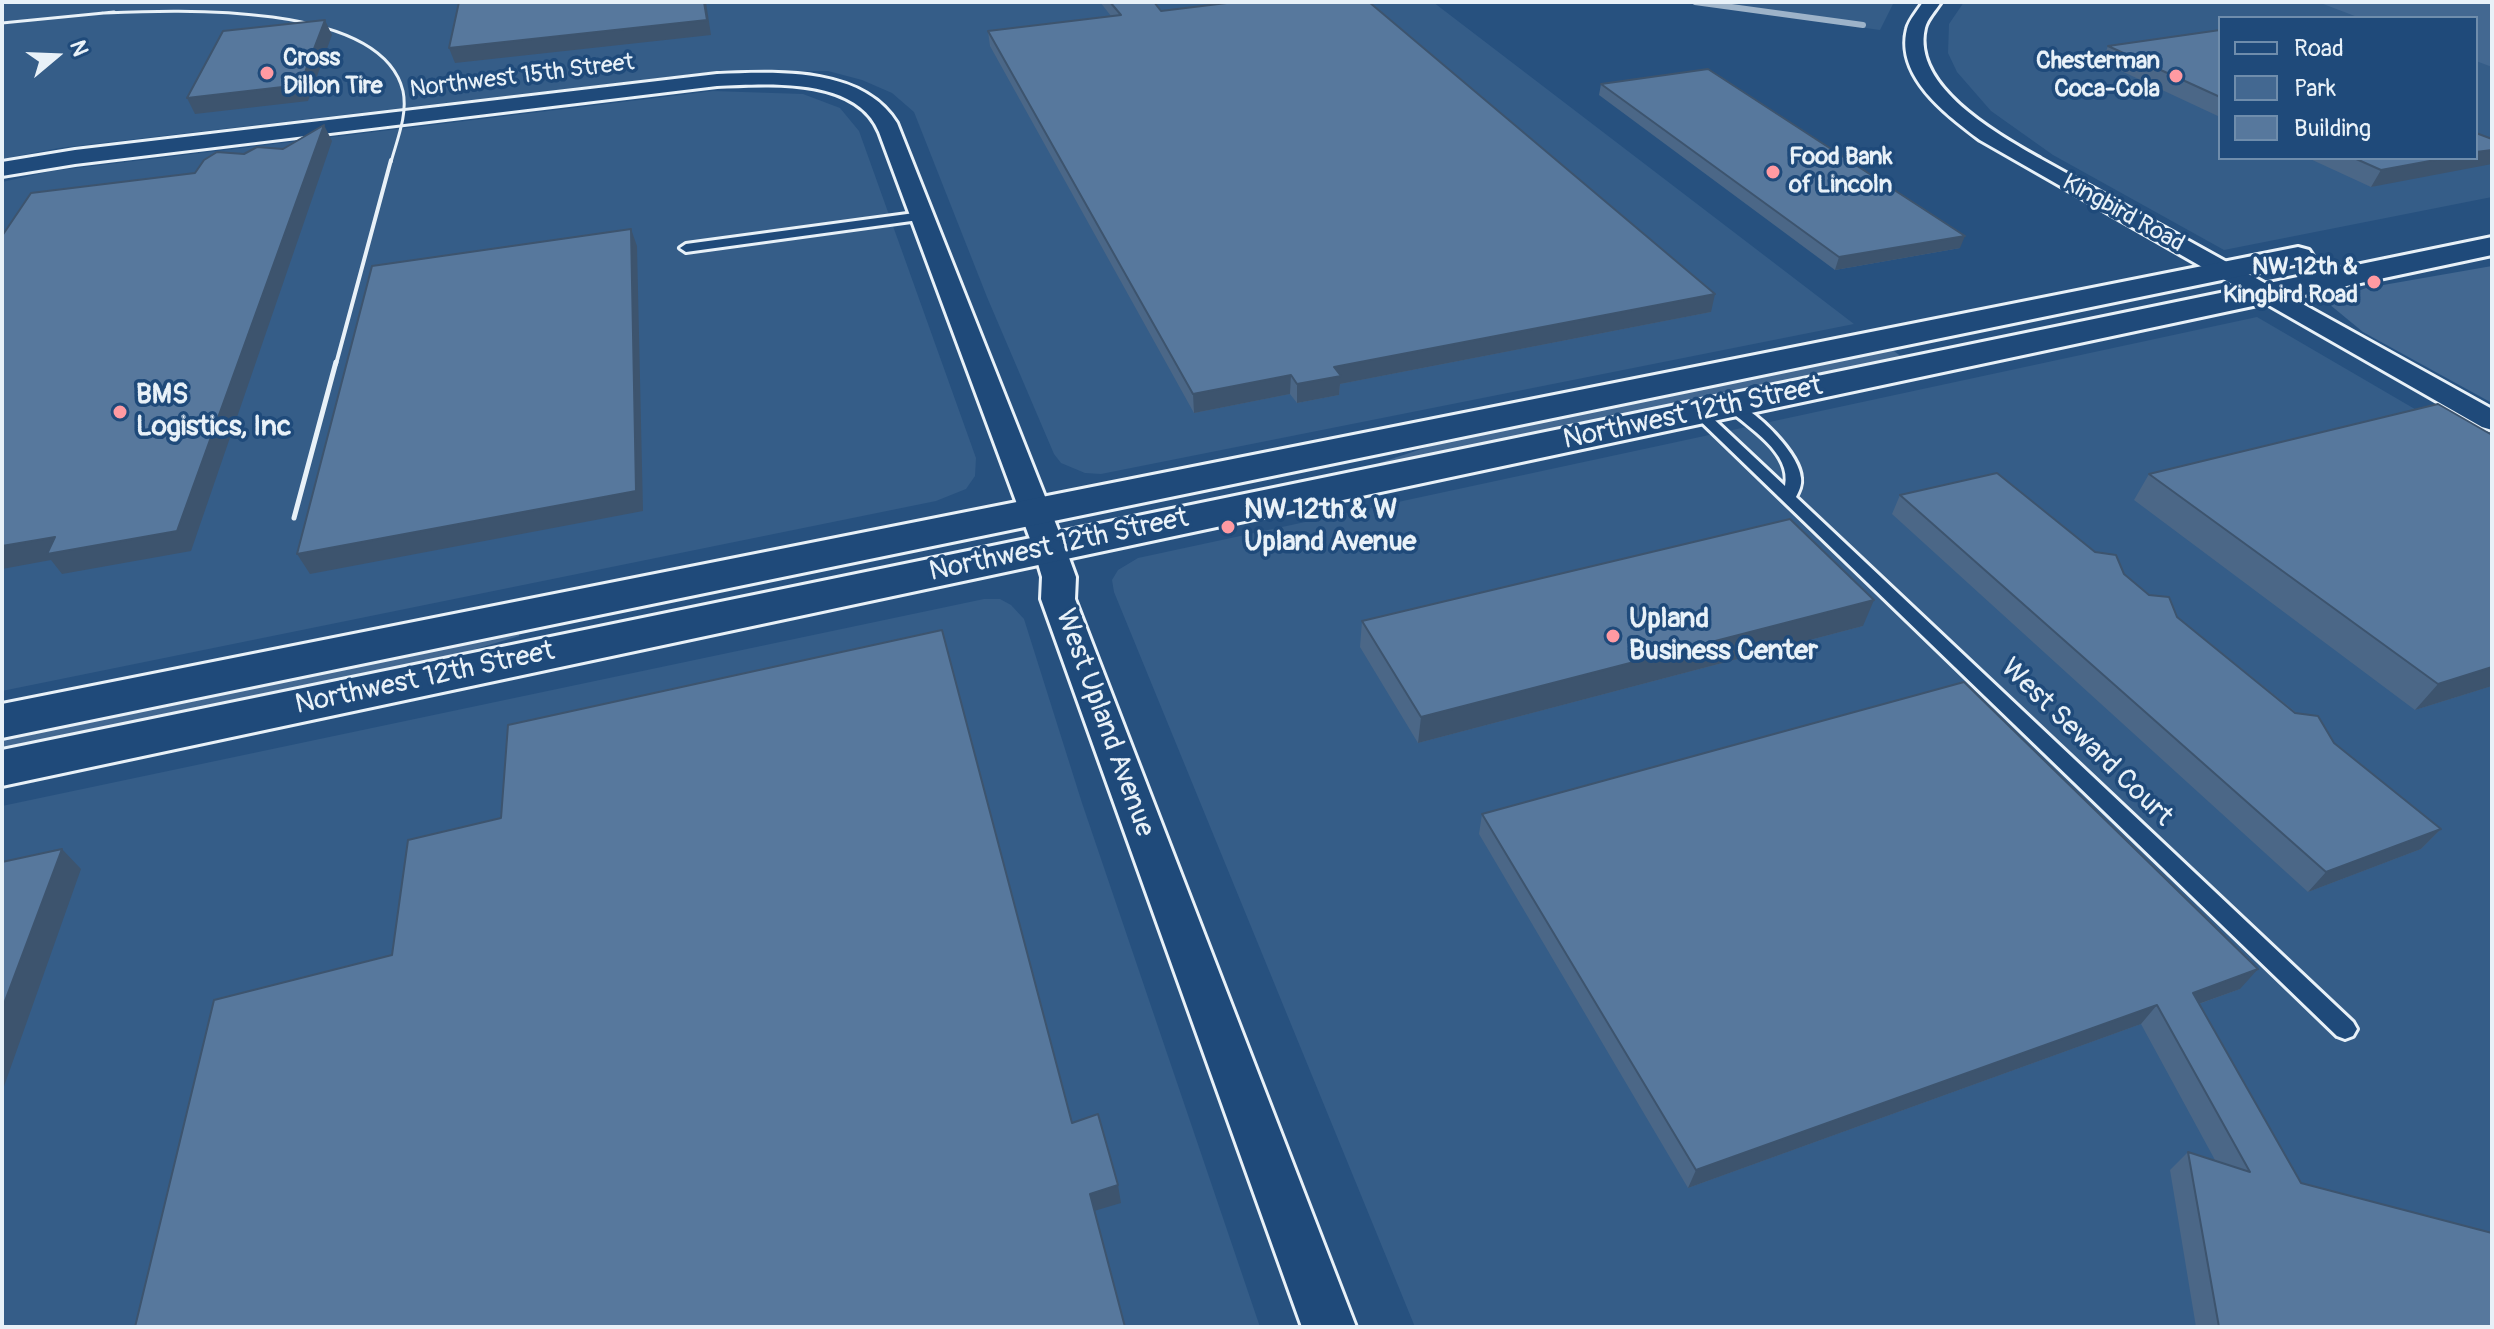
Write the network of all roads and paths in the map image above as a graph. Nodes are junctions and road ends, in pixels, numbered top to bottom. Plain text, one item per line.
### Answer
1 (1932, 2) edge
2 (844, 92) joint
3 (8, 168) edge
4 (922, 216) junction
5 (2492, 216) edge
6 (2492, 246) edge
7 (686, 248) dead end
8 (2224, 270) junction
9 (2266, 293) junction
10 (1716, 409) junction
11 (2492, 421) edge
12 (1788, 498) junction
13 (1035, 512) junction
14 (1049, 547) junction
15 (2, 721) edge
16 (2, 768) edge
17 (2345, 1029) dead end
18 (1329, 1327) edge

1 - 8 street, Kingbird Road
2 - 3 street, Northwest 15th Street
2 - 4 street, West Upland Avenue
4 - 7 lane
4 - 13 street, West Upland Avenue
5 - 8 main road, Northwest 12th Street
6 - 9 main road, Northwest 12th Street
8 - 9 street, Kingbird Road
8 - 13 main road, Northwest 12th Street
9 - 10 main road, Northwest 12th Street
9 - 11 street, Kingbird Road
10 - 12 lane, West Seward Court
10 - 12 lane
10 - 14 main road, Northwest 12th Street
12 - 17 lane, West Seward Court
13 - 14 street, West Upland Avenue
13 - 15 main road, Northwest 12th Street
14 - 16 main road, Northwest 12th Street
14 - 18 street, West Upland Avenue

